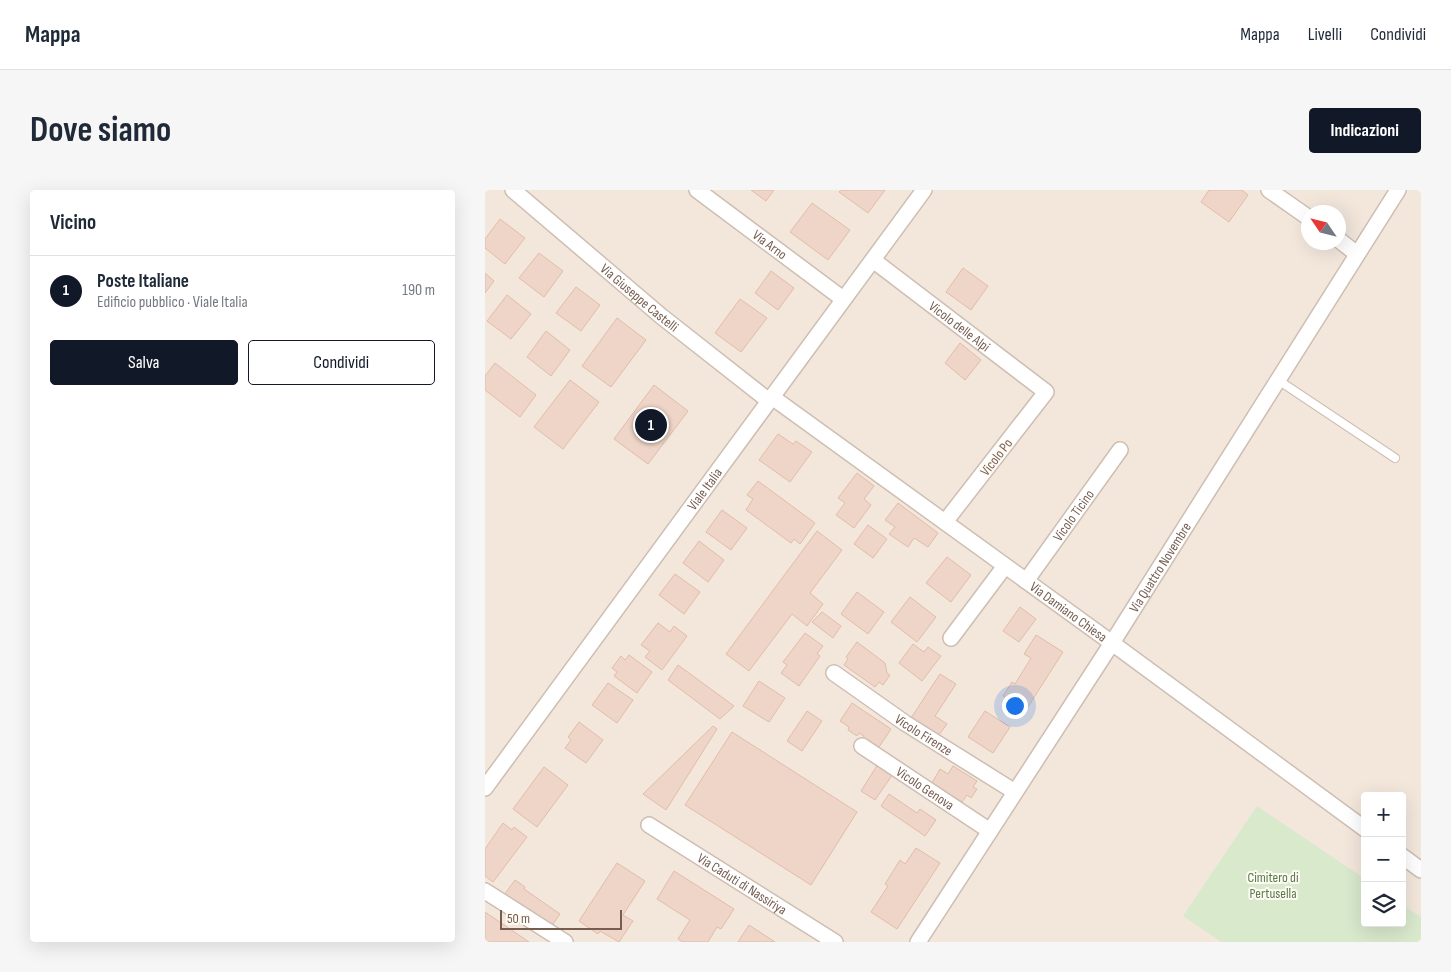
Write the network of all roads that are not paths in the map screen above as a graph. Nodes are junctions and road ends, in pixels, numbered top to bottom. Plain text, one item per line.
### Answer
1 (513, 190) edge
2 (697, 190) edge
3 (924, 190) edge
4 (1269, 190) edge
5 (1398, 190) edge
6 (1301, 212) edge
7 (1346, 245) edge
8 (1357, 254) junction
9 (873, 260) junction
10 (843, 299) junction
11 (1278, 380) junction
12 (1047, 392) joint
13 (771, 399) junction
14 (1120, 450) dead end
15 (1395, 458) dead end
16 (945, 522) junction
17 (1005, 566) junction
18 (1026, 581) junction
19 (951, 638) dead end
20 (1112, 643) junction
21 (834, 673) dead end
22 (862, 746) dead end
23 (485, 788) edge
24 (1015, 792) junction
25 (649, 825) dead end
26 (1361, 826) edge
27 (990, 831) junction
28 (1406, 859) edge
29 (1421, 870) edge
30 (485, 891) edge
31 (565, 942) edge
32 (835, 942) edge
33 (918, 942) edge

1 - 13 street, Via Giuseppe Castelli
2 - 10 street, Via Arno
3 - 9 street, Viale Italia
4 - 6 street
5 - 8 street, Via Quattro Novembre
7 - 8 street
8 - 11 street, Via Quattro Novembre
9 - 10 street, Viale Italia
9 - 12 street, Vicolo delle Alpi
10 - 13 street, Viale Italia
11 - 15 lane
11 - 20 street, Via Quattro Novembre
12 - 16 street, Vicolo Po
13 - 16 street, Via Damiano Chiesa
13 - 23 street, Viale Italia
14 - 18 street, Vicolo Ticino
16 - 17 street, Via Damiano Chiesa
17 - 18 street, Via Damiano Chiesa
17 - 19 street
18 - 20 street, Via Damiano Chiesa
20 - 24 street, Via Quattro Novembre
20 - 26 street, Via Damiano Chiesa
21 - 24 street, Vicolo Firenze
22 - 27 street, Vicolo Genova
24 - 27 street, Via Quattro Novembre
25 - 32 street, Via Caduti di Nassiriya
27 - 33 street, Via Quattro Novembre
28 - 29 street
30 - 31 street

